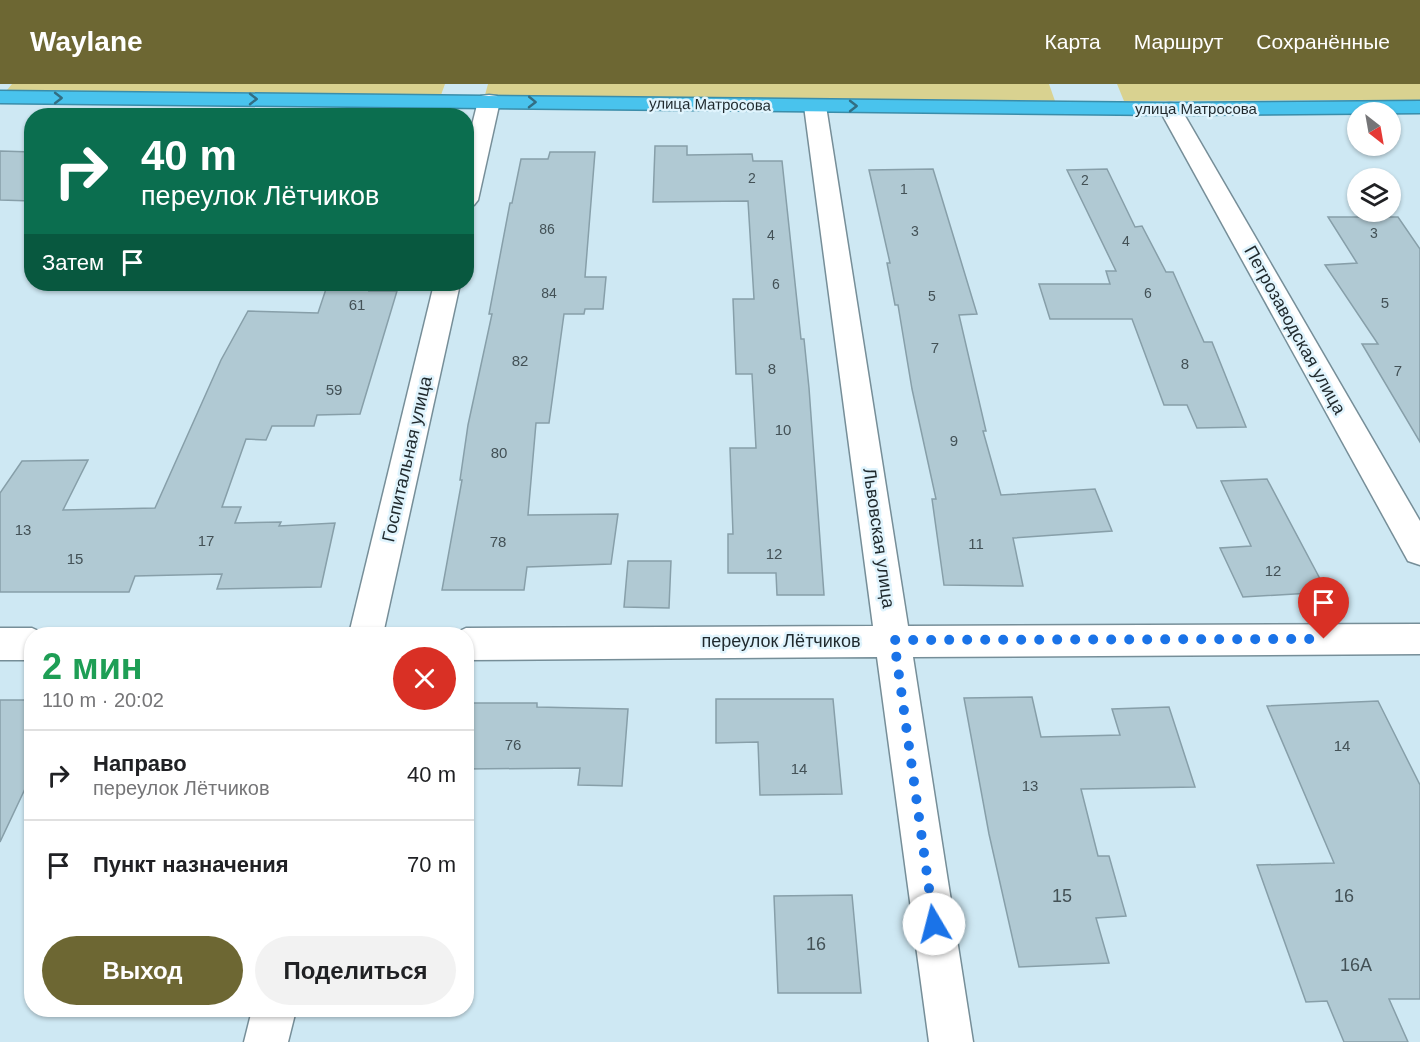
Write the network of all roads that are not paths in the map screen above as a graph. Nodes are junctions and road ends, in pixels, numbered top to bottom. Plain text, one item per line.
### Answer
1 (1075, 84) edge
2 (462, 92) edge
3 (0, 97) edge
4 (489, 101) junction
5 (815, 106) junction
6 (1420, 107) edge
7 (1082, 108) junction
8 (1170, 109) junction
9 (474, 166) edge
10 (445, 291) edge
11 (1420, 551) edge
12 (368, 627) edge
13 (1420, 639) edge
14 (894, 640) junction
15 (0, 644) edge
16 (24, 644) edge
17 (474, 644) edge
18 (272, 1017) edge
19 (266, 1042) edge
20 (951, 1042) edge

1 - 7 highway
3 -> 2 highway, улица Матросова
2 - 4 highway, улица Матросова
4 -> 5 highway, улица Матросова
4 - 9 street
5 -> 7 highway, улица Матросова
5 - 14 street, Львовская улица
6 - 8 highway, улица Матросова
7 - 8 highway, улица Матросова
8 - 11 street, Петрозаводская улица
10 - 12 street, Госпитальная улица
13 - 14 street, переулок Лётчиков
14 - 17 street, переулок Лётчиков
14 - 20 street, Львовская улица
15 - 16 street
18 - 19 street

